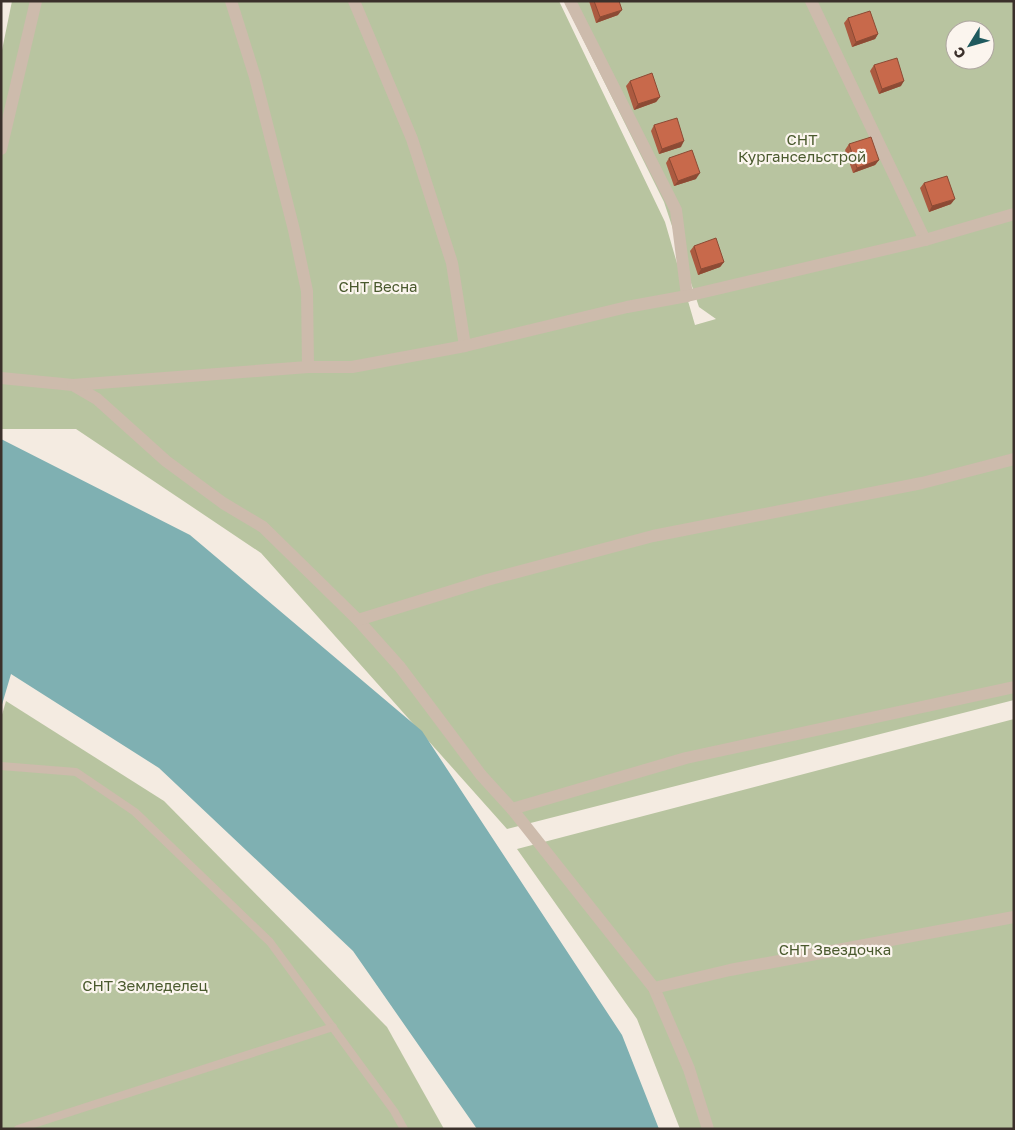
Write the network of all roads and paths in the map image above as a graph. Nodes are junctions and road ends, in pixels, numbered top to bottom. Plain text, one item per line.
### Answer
1 (36, 1) edge
2 (231, 1) edge
3 (354, 1) edge
4 (570, 1) edge
5 (811, 1) edge
6 (1, 148) edge
7 (1014, 214) edge
8 (926, 240) junction
9 (687, 296) junction
10 (465, 346) junction
11 (308, 367) junction
12 (1, 378) edge
13 (74, 385) junction
14 (1014, 459) edge
15 (358, 620) junction
16 (1014, 687) edge
17 (1, 766) edge
18 (512, 809) junction
19 (1014, 917) edge
20 (654, 988) junction
21 (333, 1028) junction
22 (18, 1129) edge
23 (404, 1129) edge
24 (708, 1129) edge

1 - 6 street
2 - 11 street
3 - 10 street
4 - 9 street
5 - 8 street
7 - 8 street
8 - 9 street
9 - 10 street
10 - 11 street
11 - 13 street
12 - 13 street
13 - 15 street
14 - 15 street
15 - 18 street
16 - 18 street
17 - 21 lane
18 - 20 street
19 - 20 street
20 - 24 street
21 - 22 lane
21 - 23 lane

